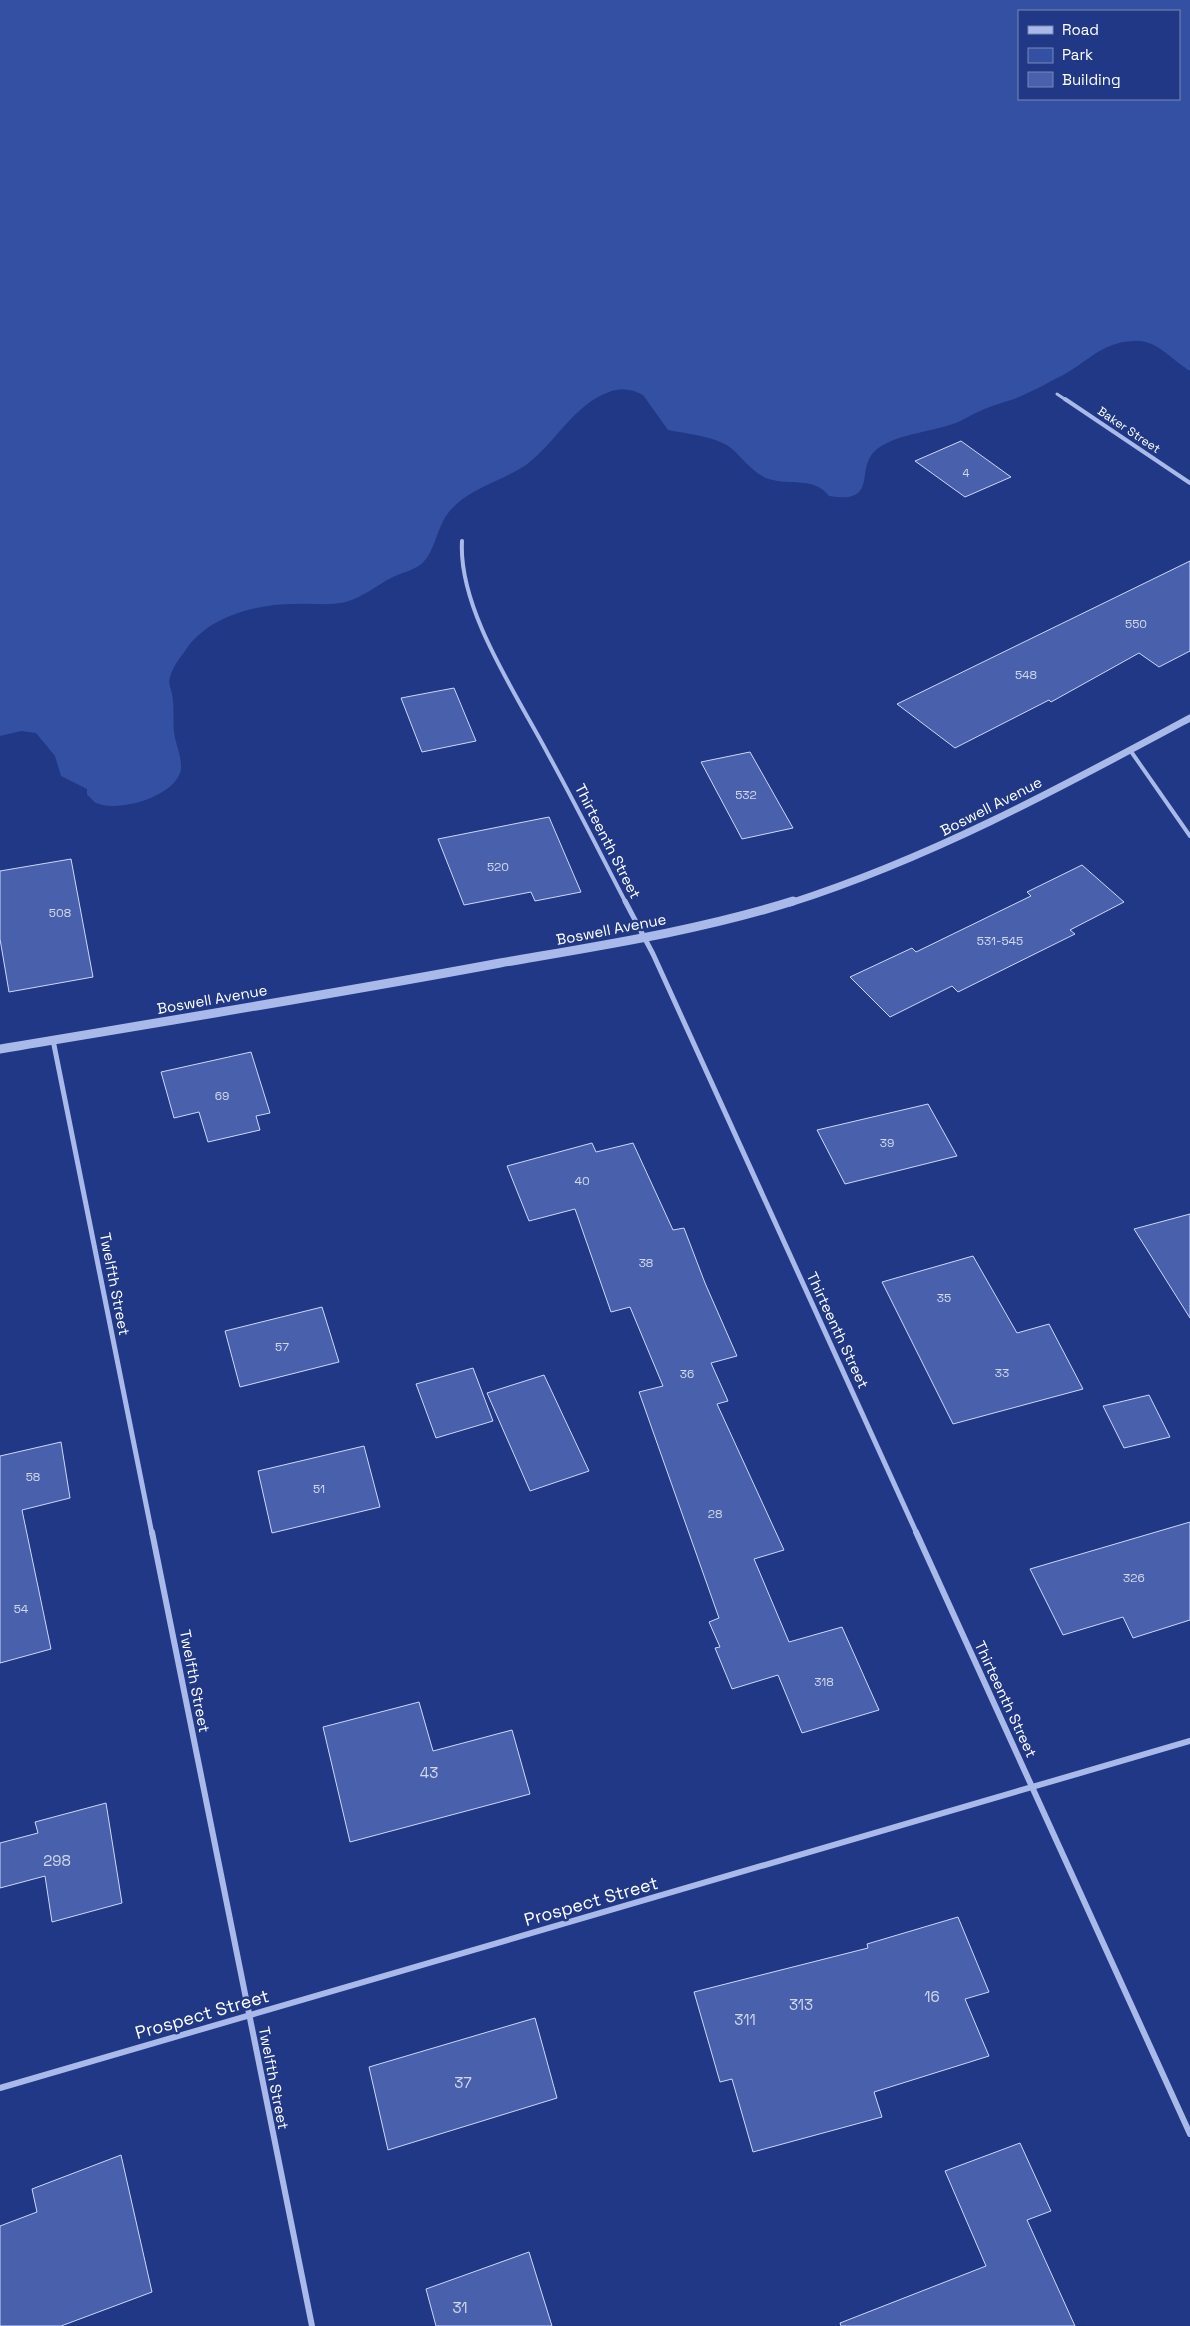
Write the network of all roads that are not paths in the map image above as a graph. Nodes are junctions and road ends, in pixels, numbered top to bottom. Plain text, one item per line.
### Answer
1 (1057, 394) dead end
2 (1190, 483) edge
3 (462, 541) dead end
4 (1190, 718) edge
5 (1130, 750) junction
6 (1190, 836) edge
7 (643, 936) junction
8 (53, 1040) junction
9 (0, 1049) edge
10 (1190, 1741) edge
11 (1032, 1787) junction
12 (249, 2016) junction
13 (0, 2088) edge
14 (1190, 2134) edge
15 (312, 2326) edge

1 - 2 street, Baker Street
3 - 7 street, Thirteenth Street
4 - 5 street, Boswell Avenue
5 - 6 street
5 - 7 street, Boswell Avenue
7 - 8 street, Boswell Avenue
7 - 11 street, Thirteenth Street
8 - 9 street, Boswell Avenue
8 - 12 street, Twelfth Street
10 - 11 street, Prospect Street
11 - 12 street, Prospect Street
11 - 14 street, Thirteenth Street
12 - 13 street, Prospect Street
12 - 15 street, Twelfth Street

